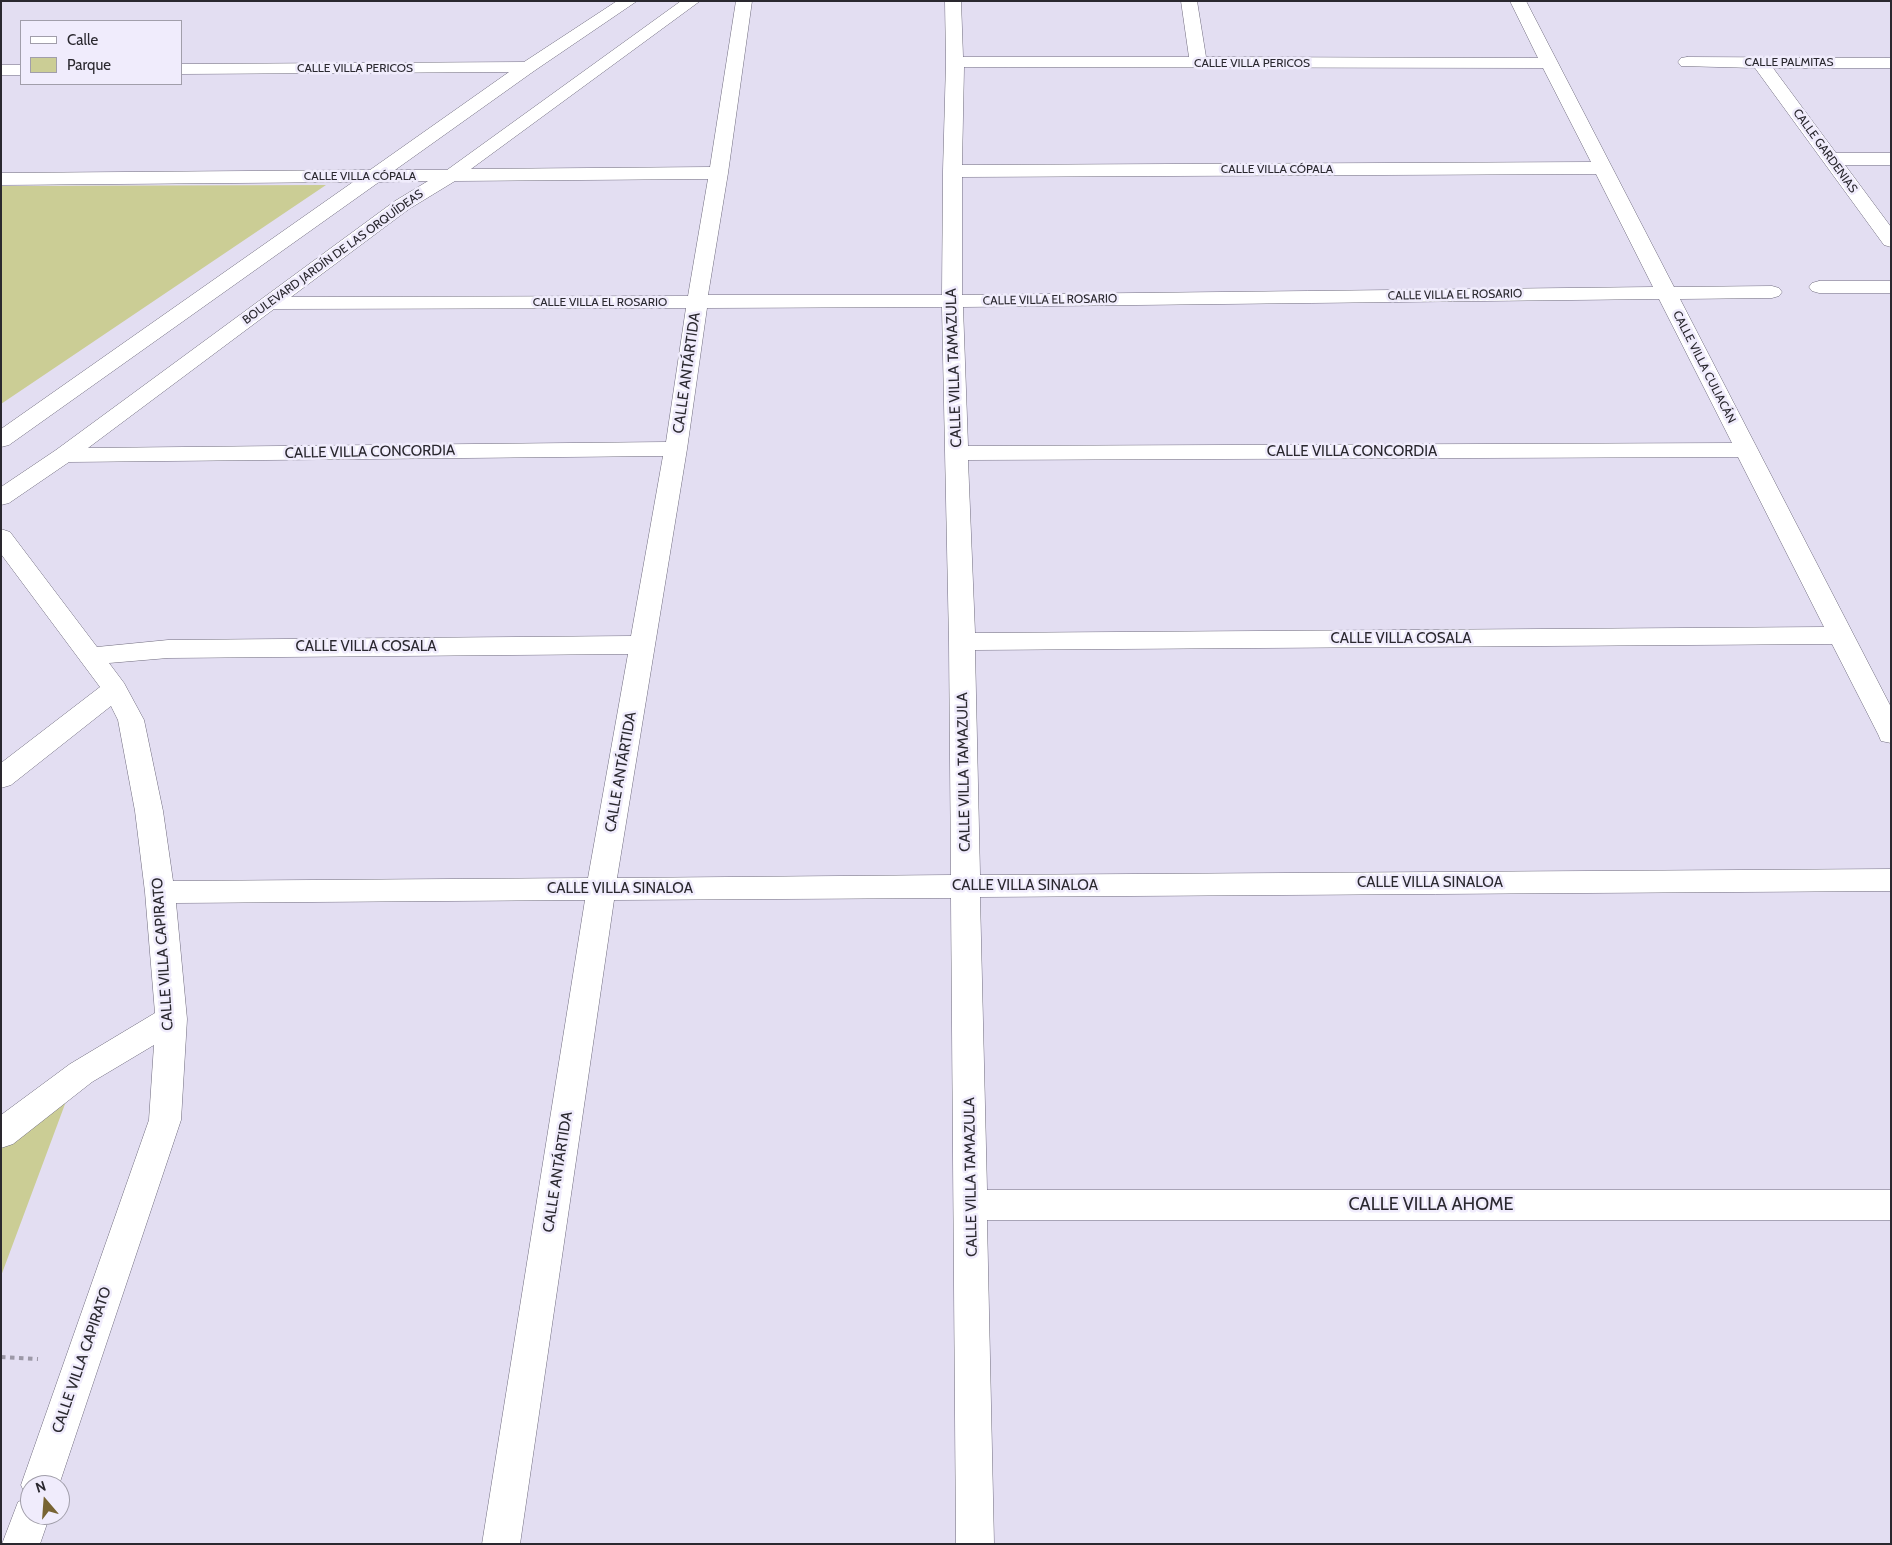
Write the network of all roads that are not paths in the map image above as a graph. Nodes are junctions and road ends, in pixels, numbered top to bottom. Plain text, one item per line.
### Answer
1 (628, 1) edge
2 (692, 1) edge
3 (744, 1) edge
4 (954, 1) edge
5 (1189, 1) edge
6 (1518, 1) edge
7 (955, 62) junction
8 (1687, 62) dead end
9 (1760, 62) junction
10 (1198, 63) junction
11 (1549, 63) junction
12 (1891, 63) edge
13 (528, 67) junction
14 (182, 69) edge
15 (1, 70) edge
16 (20, 70) edge
17 (1830, 159) junction
18 (1891, 159) edge
19 (1603, 168) junction
20 (952, 170) junction
21 (719, 173) junction
22 (373, 176) junction
23 (450, 176) junction
24 (1, 178) edge
25 (1891, 240) edge
26 (1891, 287) edge
27 (1818, 288) dead end
28 (1666, 292) junction
29 (1772, 292) dead end
30 (952, 301) junction
31 (697, 302) junction
32 (268, 303) junction
33 (1, 440) edge
34 (676, 448) junction
35 (1746, 450) junction
36 (957, 454) junction
37 (64, 455) junction
38 (1, 498) edge
39 (1, 537) edge
40 (1841, 635) junction
41 (962, 642) junction
42 (643, 646) junction
43 (90, 656) junction
44 (116, 689) junction
45 (1891, 734) edge
46 (1, 778) edge
47 (1891, 880) edge
48 (965, 886) junction
49 (601, 889) junction
50 (160, 892) junction
51 (170, 1019) junction
52 (1, 1134) edge
53 (971, 1205) junction
54 (1891, 1205) edge
55 (43, 1475) edge
56 (27, 1525) edge
57 (21, 1544) edge
58 (502, 1544) edge
59 (975, 1544) edge

1 - 13 street
2 - 23 street, BOULEVARD JARDÍN DE LAS ORQUÍDEAS
3 - 21 street, CALLE ANTÁRTIDA
4 - 7 street, CALLE VILLA TAMAZULA
5 - 10 street
6 - 11 street, CALLE VILLA CULIACÁN
7 - 10 street, CALLE VILLA PERICOS
7 - 20 street, CALLE VILLA TAMAZULA
8 - 9 street, CALLE PALMITAS
9 - 12 street, CALLE PALMITAS
9 - 17 street, CALLE GARDENIAS
10 - 11 street, CALLE VILLA PERICOS
11 - 19 street, CALLE VILLA CULIACÁN
13 - 14 street, CALLE VILLA PERICOS
13 - 22 street
15 - 16 street
17 - 18 street
17 - 25 street, CALLE GARDENIAS
19 - 20 street, CALLE VILLA CÓPALA
19 - 28 street, CALLE VILLA CULIACÁN
20 - 30 street, CALLE VILLA TAMAZULA
21 - 23 street, CALLE VILLA CÓPALA
21 - 31 street, CALLE ANTÁRTIDA
22 - 23 street, CALLE VILLA CÓPALA
22 - 24 street, CALLE VILLA CÓPALA
22 - 33 street
23 - 32 street, BOULEVARD JARDÍN DE LAS ORQUÍDEAS
26 - 27 street
28 - 29 street, CALLE VILLA EL ROSARIO
28 - 30 street, CALLE VILLA EL ROSARIO
28 - 35 street, CALLE VILLA CULIACÁN
30 - 31 street, CALLE VILLA EL ROSARIO
30 - 36 street, CALLE VILLA TAMAZULA
31 - 32 street, CALLE VILLA EL ROSARIO
31 - 34 street, CALLE ANTÁRTIDA
32 - 37 street, BOULEVARD JARDÍN DE LAS ORQUÍDEAS
34 - 37 street, CALLE VILLA CONCORDIA
34 - 42 street, CALLE ANTÁRTIDA
35 - 36 street, CALLE VILLA CONCORDIA
35 - 40 street, CALLE VILLA CULIACÁN
36 - 41 street, CALLE VILLA TAMAZULA
37 - 38 street, BOULEVARD JARDÍN DE LAS ORQUÍDEAS
39 - 43 street, CALLE VILLA CAPIRATO
40 - 41 street, CALLE VILLA COSALA
40 - 45 street, CALLE VILLA CULIACÁN
41 - 48 street, CALLE VILLA TAMAZULA
42 - 43 street, CALLE VILLA COSALA
42 - 49 street, CALLE ANTÁRTIDA
43 - 44 street, CALLE VILLA CAPIRATO
44 - 46 street
44 - 50 street, CALLE VILLA CAPIRATO
47 - 48 street, CALLE VILLA SINALOA
48 - 49 street, CALLE VILLA SINALOA
48 - 53 street, CALLE VILLA TAMAZULA
49 - 50 street, CALLE VILLA SINALOA
49 - 58 street, CALLE ANTÁRTIDA
50 - 51 street, CALLE VILLA CAPIRATO
51 - 52 street
51 - 55 street, CALLE VILLA CAPIRATO
53 - 54 street, CALLE VILLA AHOME
53 - 59 street, CALLE VILLA TAMAZULA
56 - 57 street

